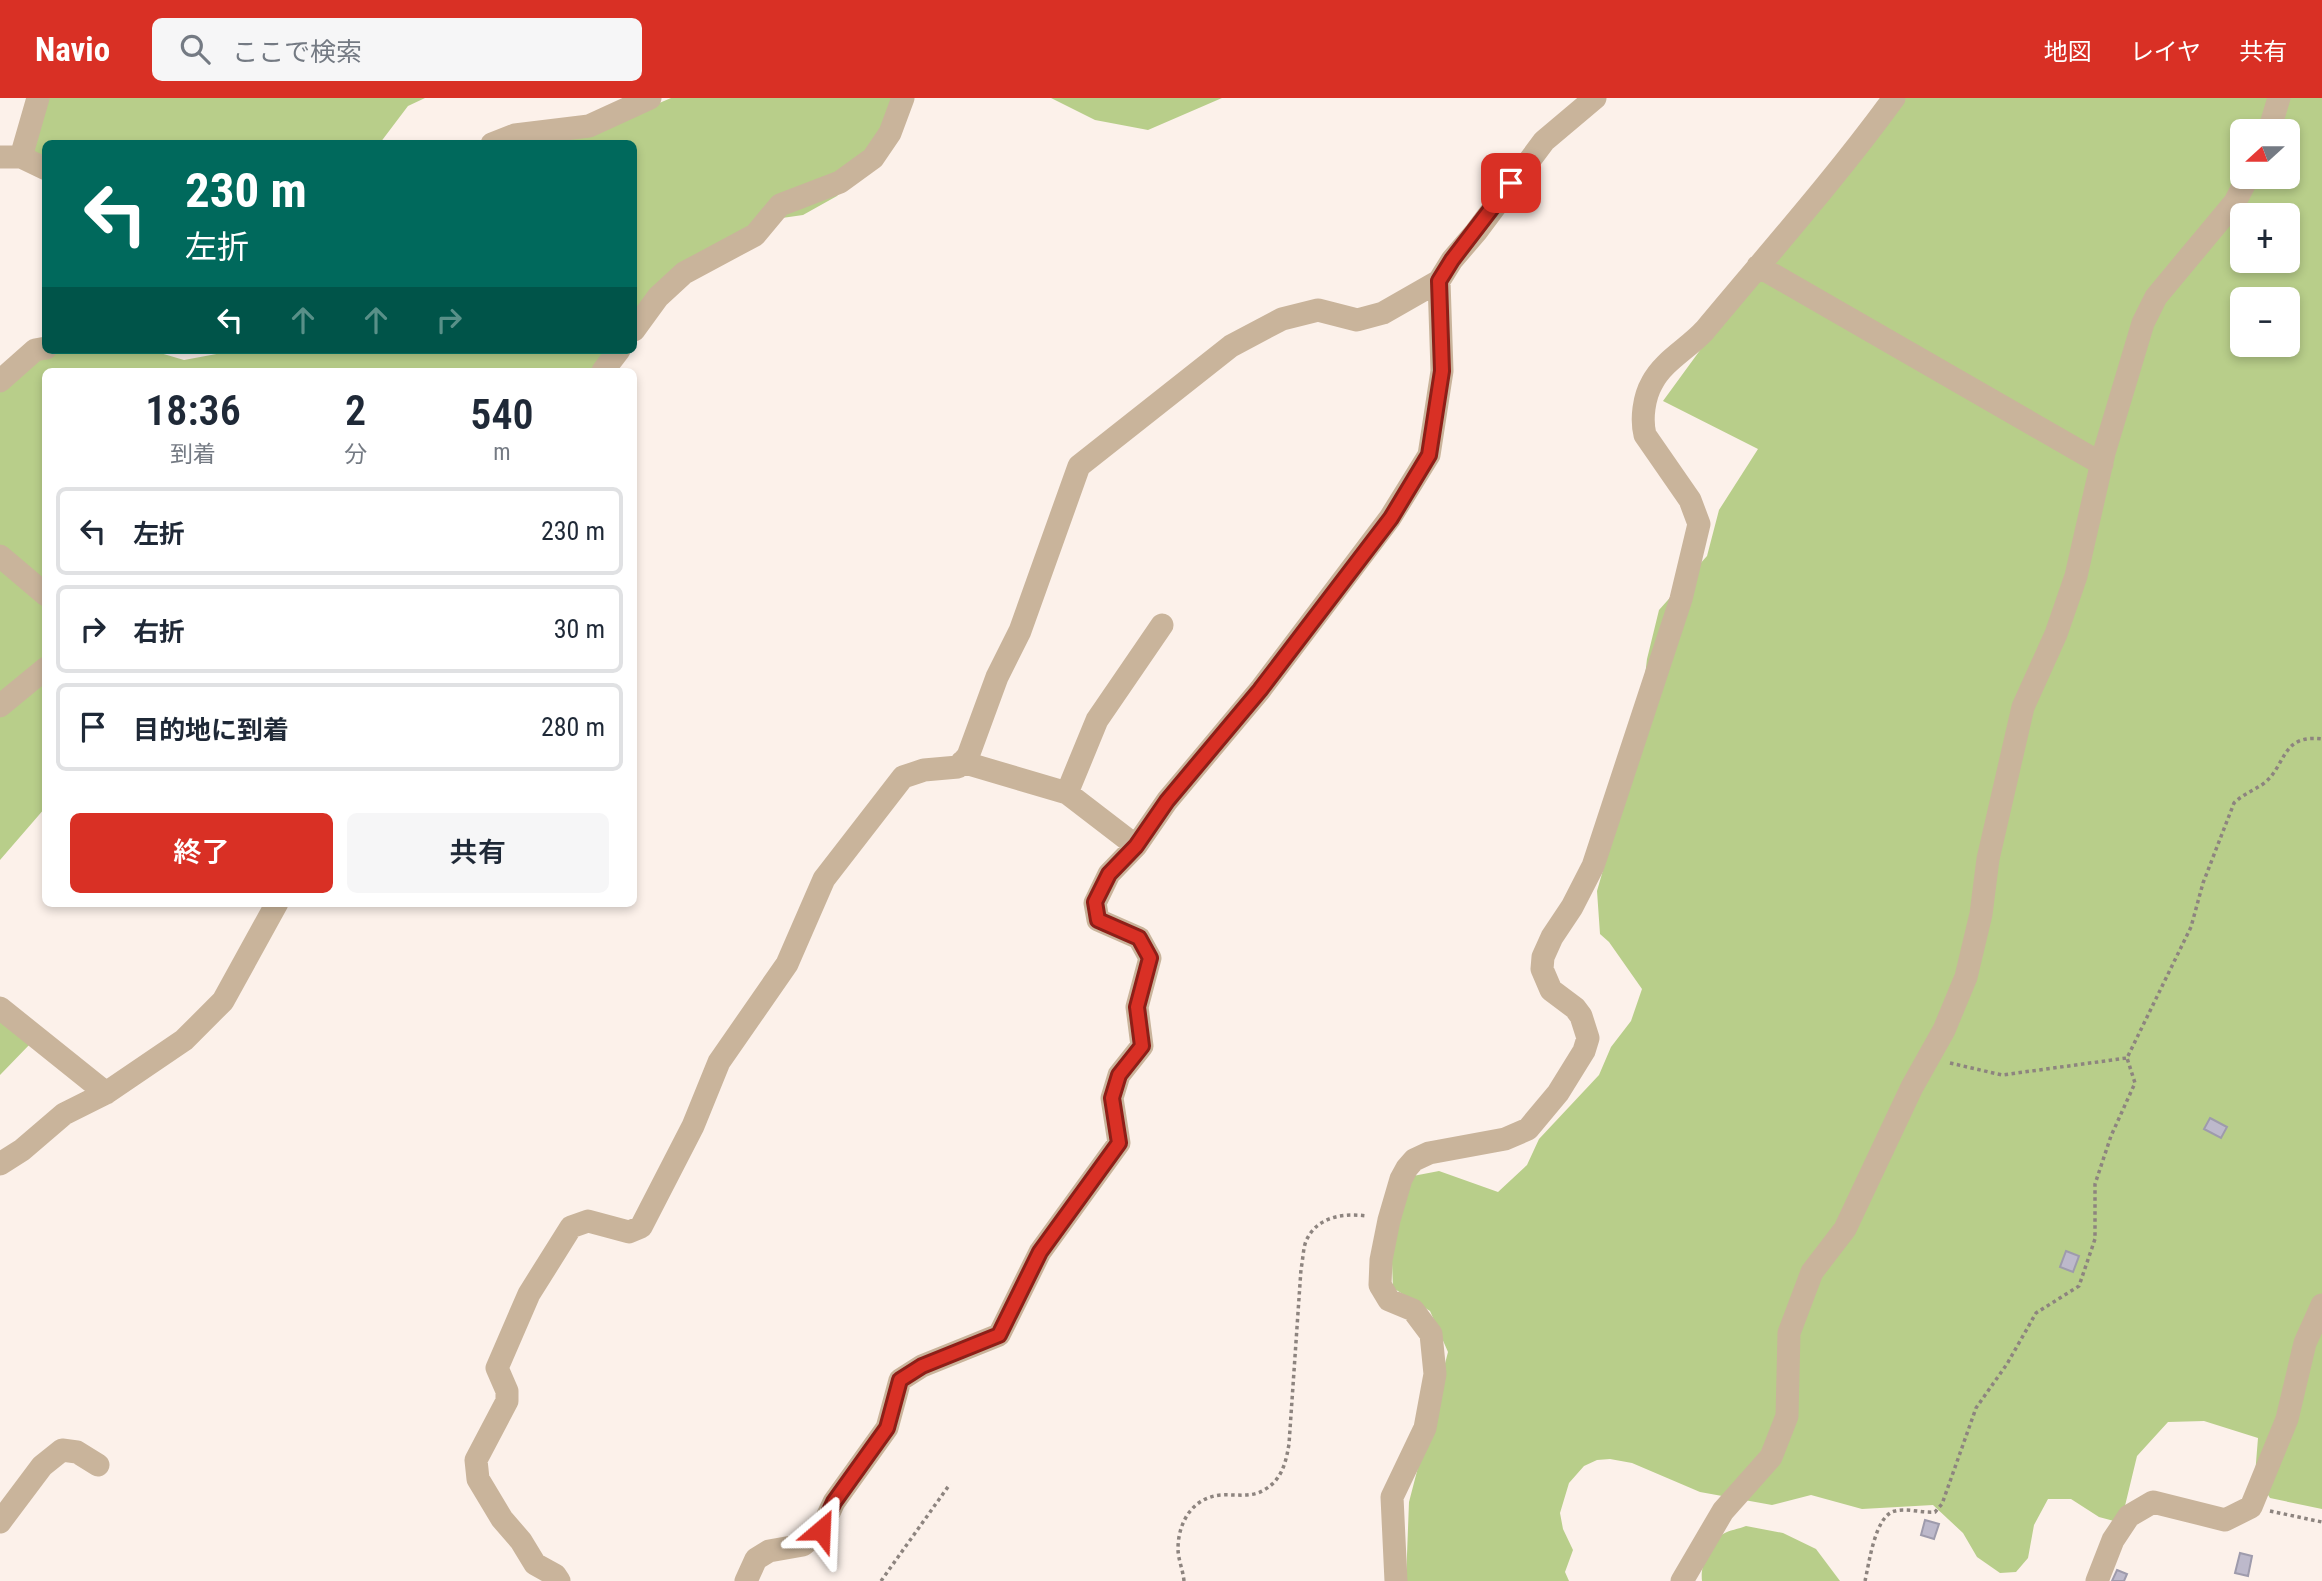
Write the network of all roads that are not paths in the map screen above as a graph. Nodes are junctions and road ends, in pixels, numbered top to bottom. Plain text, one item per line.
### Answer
1 (38, 98) edge
2 (650, 98) edge
3 (903, 98) edge
4 (1595, 98) edge
5 (1894, 98) edge
6 (2279, 98) edge
7 (2273, 119) edge
8 (502, 140) edge
9 (10, 157) edge
10 (42, 168) edge
11 (2242, 189) edge
12 (1758, 265) junction
13 (1439, 281) junction
14 (637, 326) edge
15 (42, 349) edge
16 (616, 354) edge
17 (605, 368) edge
18 (0, 380) edge
19 (2102, 464) junction
20 (0, 556) edge
21 (42, 592) edge
22 (1162, 625) dead end
23 (42, 671) edge
24 (0, 706) edge
25 (962, 762) junction
26 (1067, 793) junction
27 (1136, 846) junction
28 (275, 907) edge
29 (0, 1008) edge
30 (106, 1093) junction
31 (0, 1164) edge
32 (2322, 1305) edge
33 (98, 1465) dead end
34 (0, 1522) edge
35 (533, 1572) edge
36 (559, 1581) edge
37 (747, 1581) edge
38 (1396, 1581) edge
39 (1682, 1581) edge
40 (2097, 1581) edge

1 - 9 street
2 - 8 street
3 - 14 street
4 - 13 street
5 - 12 street
6 - 7 street
9 - 10 street
11 - 19 street
12 - 19 street
12 - 38 street
13 - 25 street
13 - 27 street
15 - 18 street
16 - 17 street
19 - 39 street
20 - 21 street
22 - 26 street
23 - 24 street
25 - 26 street
25 - 35 street
26 - 27 street
27 - 37 street
28 - 30 street
29 - 30 street
30 - 31 street
32 - 40 street
33 - 34 street
35 - 36 street

